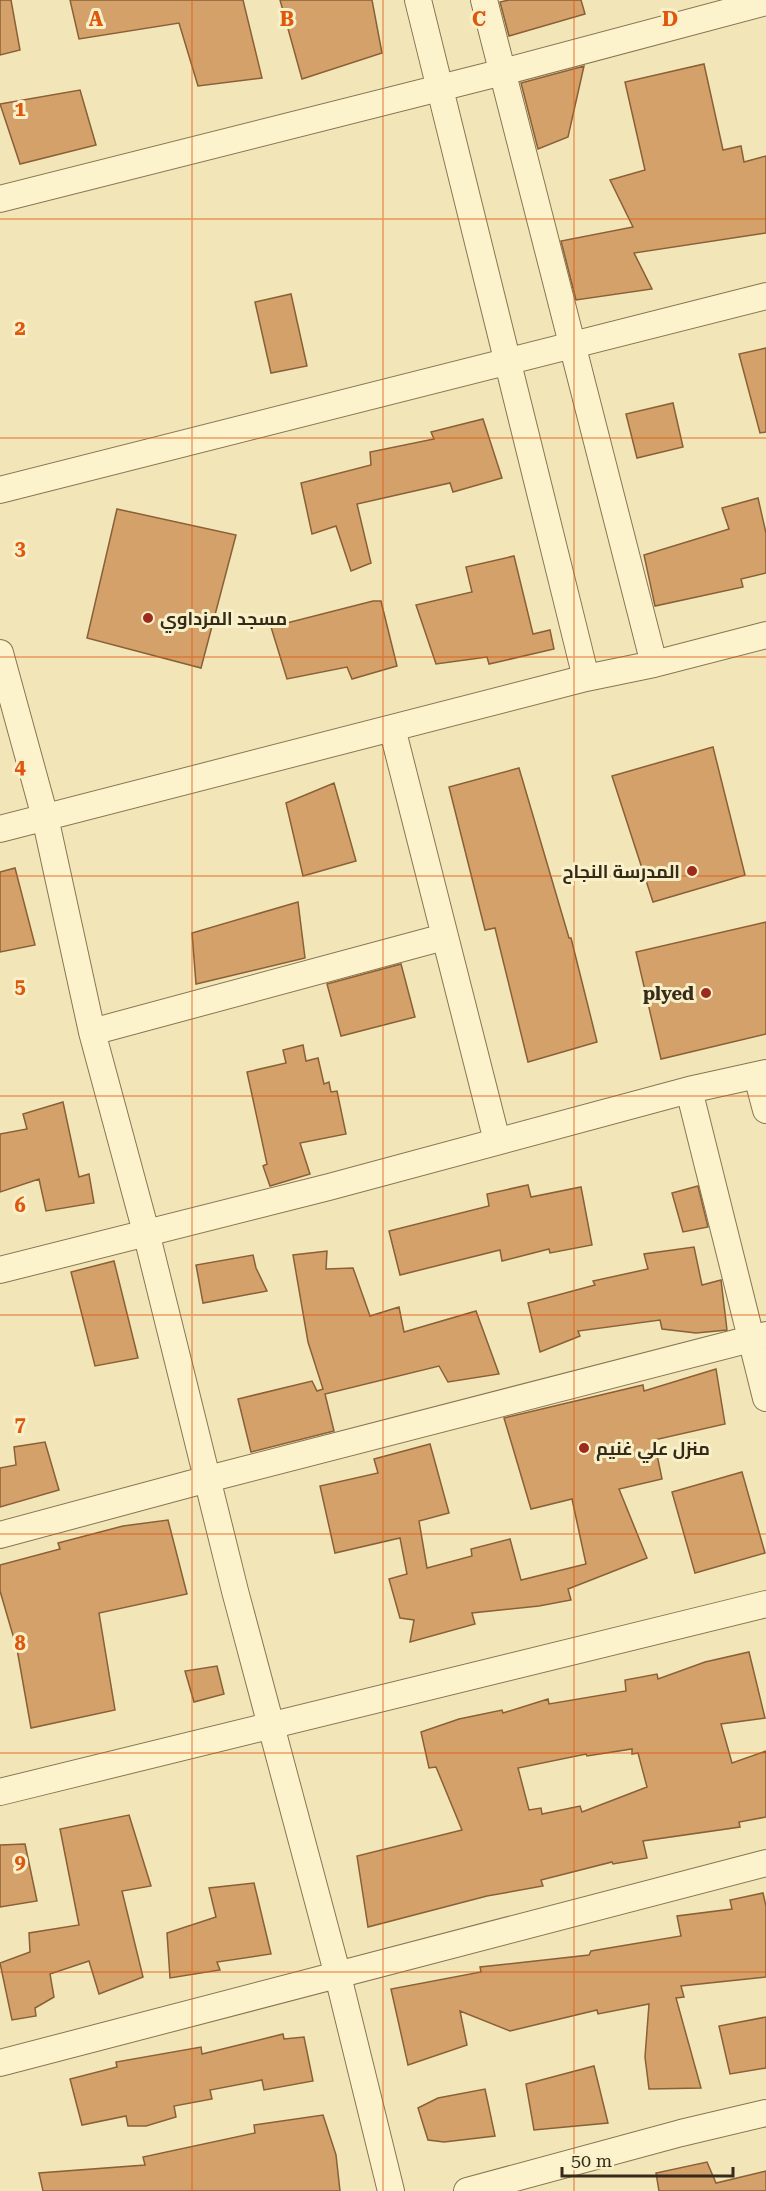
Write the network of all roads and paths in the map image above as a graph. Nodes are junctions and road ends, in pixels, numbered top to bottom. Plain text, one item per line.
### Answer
1 (418, 0) edge
2 (484, 0) edge
3 (766, 2) edge
4 (503, 72) junction
5 (441, 86) junction
6 (0, 199) edge
7 (766, 296) edge
8 (573, 346) junction
9 (508, 363) junction
10 (0, 489) edge
11 (766, 635) edge
12 (0, 653) edge
13 (654, 664) junction
14 (586, 678) junction
15 (392, 728) junction
16 (45, 817) junction
17 (0, 829) edge
18 (444, 937) junction
19 (92, 1032) junction
20 (761, 1075) edge
21 (689, 1089) junction
22 (766, 1110) edge
23 (497, 1141) junction
24 (146, 1233) junction
25 (0, 1270) edge
26 (758, 1337) edge
27 (766, 1398) edge
28 (208, 1479) junction
29 (0, 1535) edge
30 (766, 1604) edge
31 (270, 1728) junction
32 (0, 1792) edge
33 (766, 1863) edge
34 (338, 1976) junction
35 (0, 2063) edge
36 (766, 2113) edge
37 (391, 2191) edge
38 (466, 2191) edge

1 - 5 street
2 - 4 street
3 - 4 street
4 - 5 street
4 - 8 street
5 - 6 street
5 - 9 street
7 - 8 street
8 - 9 street
8 - 13 street
9 - 10 street
9 - 14 street
11 - 13 street
12 - 16 street
13 - 14 street
14 - 15 street
15 - 16 street
15 - 18 street
16 - 17 street
16 - 19 street
18 - 19 street
18 - 23 street
19 - 24 street
20 - 21 street
20 - 22 street
21 - 23 street
21 - 26 street
23 - 24 street
24 - 25 street
24 - 28 street
26 - 27 street
26 - 28 street
28 - 29 street
28 - 31 street
30 - 31 street
31 - 32 street
31 - 34 street
33 - 34 street
34 - 35 street
34 - 37 street
36 - 38 street

